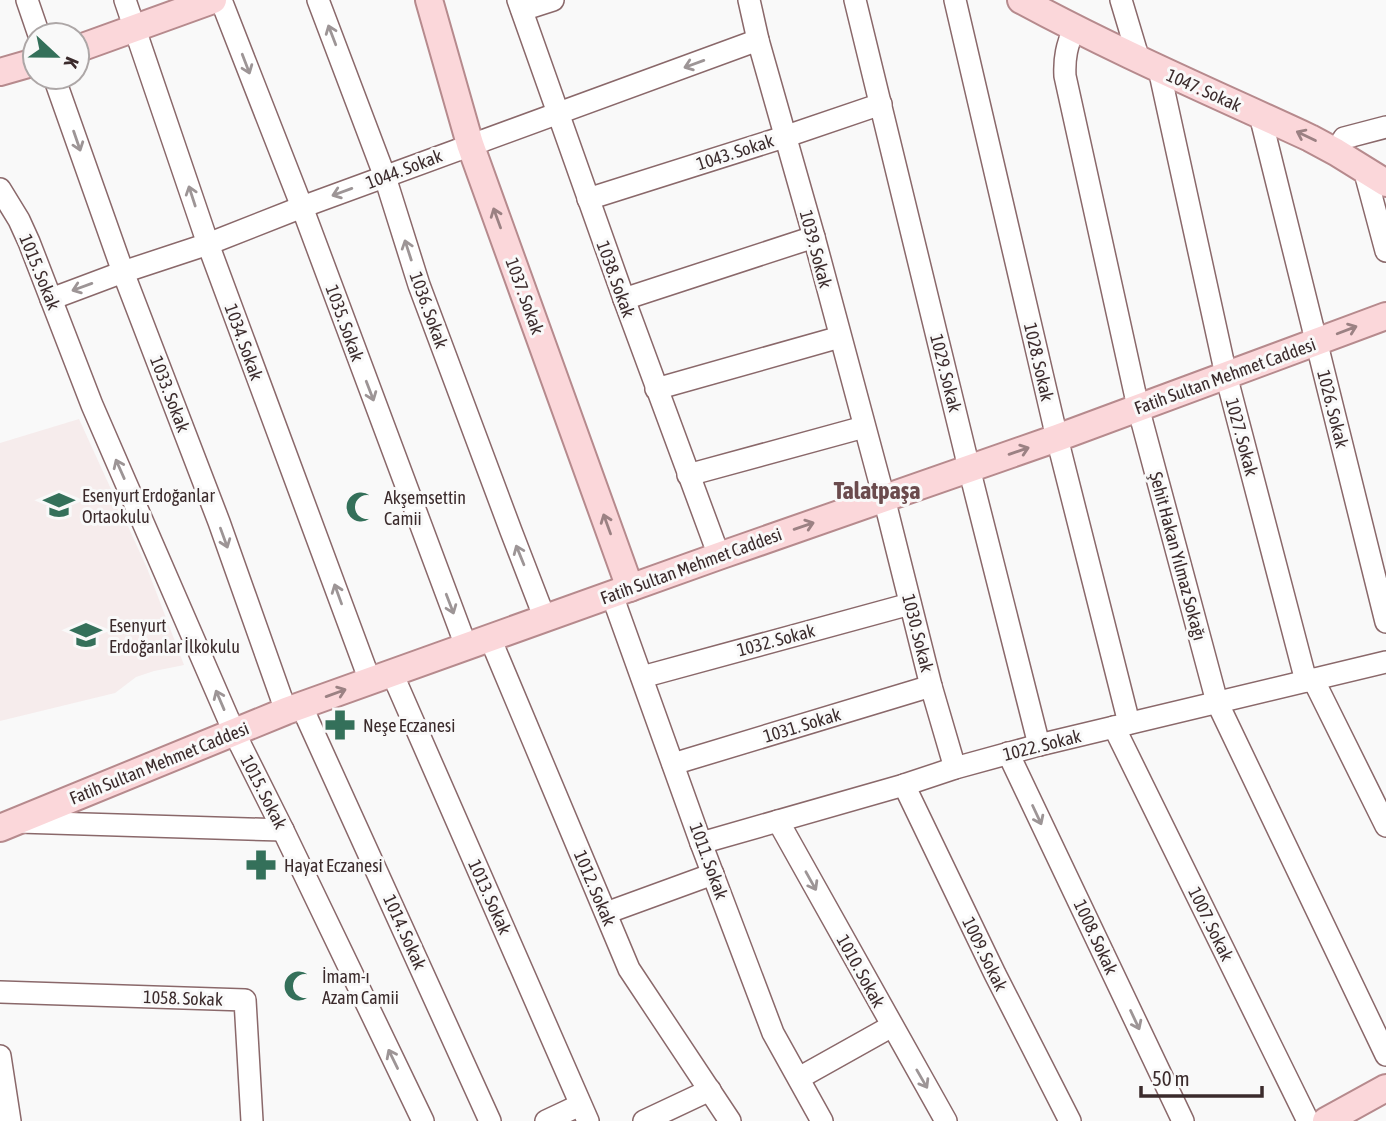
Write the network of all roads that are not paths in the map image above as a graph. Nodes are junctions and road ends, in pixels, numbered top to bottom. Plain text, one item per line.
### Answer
1 (26, 0) edge
2 (125, 0) edge
3 (213, 0) edge
4 (221, 0) edge
5 (318, 0) edge
6 (429, 0) edge
7 (553, 0) edge
8 (749, 0) edge
9 (855, 0) edge
10 (955, 0) edge
11 (1021, 0) edge
12 (1121, 0) edge
13 (520, 5) edge
14 (34, 21) edge
15 (136, 28) junction
16 (1074, 29) junction
17 (758, 40) junction
18 (91, 44) edge
19 (1149, 65) junction
20 (21, 66) edge
21 (0, 72) edge
22 (59, 91) edge
23 (881, 104) junction
24 (558, 114) junction
25 (1260, 115) junction
26 (1386, 127) edge
27 (784, 137) junction
28 (470, 144) junction
29 (1336, 152) junction
30 (1375, 176) edge
31 (385, 177) junction
32 (0, 189) edge
33 (588, 199) junction
34 (302, 207) junction
35 (814, 237) junction
36 (208, 244) junction
37 (1386, 251) edge
38 (123, 272) junction
39 (51, 299) junction
40 (624, 299) junction
41 (1386, 316) edge
42 (840, 337) junction
43 (1316, 342) junction
44 (1226, 376) junction
45 (656, 389) junction
46 (1139, 407) junction
47 (864, 427) junction
48 (1057, 438) junction
49 (969, 468) junction
50 (688, 475) junction
51 (884, 498) junction
52 (719, 556) junction
53 (621, 592) junction
54 (910, 604) junction
55 (545, 618) junction
56 (1386, 622) edge
57 (478, 642) junction
58 (1386, 662) edge
59 (381, 677) junction
60 (642, 677) junction
61 (1310, 680) junction
62 (931, 685) junction
63 (1217, 702) junction
64 (294, 708) junction
65 (1122, 725) junction
66 (234, 733) junction
67 (1039, 745) junction
68 (1008, 753) junction
69 (673, 764) junction
70 (955, 768) junction
71 (904, 785) junction
72 (6, 820) edge
73 (778, 821) junction
74 (1386, 827) edge
75 (283, 830) junction
76 (701, 843) junction
77 (713, 874) junction
78 (606, 913) junction
79 (0, 992) edge
80 (892, 1026) junction
81 (1386, 1055) edge
82 (0, 1056) edge
83 (799, 1078) junction
84 (710, 1090) junction
85 (1372, 1102) edge
86 (584, 1113) edge
87 (10, 1121) edge
88 (251, 1121) edge
89 (423, 1121) edge
90 (490, 1121) edge
91 (546, 1121) edge
92 (644, 1121) edge
93 (730, 1121) edge
94 (822, 1121) edge
95 (946, 1121) edge
96 (1070, 1121) edge
97 (1183, 1121) edge
98 (1308, 1121) edge
99 (1326, 1121) edge

1 - 14 street
2 - 15 street, 1034. Sokak
3 - 15 main road
4 -> 34 street, 1035. Sokak
31 -> 5 street, 1036. Sokak
6 - 28 main road, 1037. Sokak
7 - 13 street
8 - 17 street, 1039. Sokak
9 - 23 street, 1029. Sokak
10 - 48 street, 1028. Sokak
11 - 16 main road, 1047. Sokak
12 - 19 street, 1027. Sokak
13 - 24 street, 1038. Sokak
15 - 18 main road
36 -> 15 street, 1034. Sokak
16 - 19 main road, 1047. Sokak
16 - 46 street, Şehit Hakan Yılmaz Sokağı
17 -> 24 street, 1044. Sokak
17 - 27 street, 1039. Sokak
19 - 25 main road, 1047. Sokak
19 - 44 street, 1027. Sokak
20 - 21 main road
22 -> 38 street, 1033. Sokak
23 - 27 street, 1043. Sokak
23 - 49 street, 1029. Sokak
24 - 28 street, 1044. Sokak
24 - 33 street, 1038. Sokak
29 -> 25 main road, 1047. Sokak
25 - 43 street, 1026. Sokak
26 - 29 street
27 - 33 street, 1043. Sokak
27 - 35 street, 1039. Sokak
28 - 31 street, 1044. Sokak
53 -> 28 main road, 1037. Sokak
29 - 30 main road, 1047. Sokak
30 - 37 street
31 -> 34 street, 1044. Sokak
55 -> 31 street, 1036. Sokak
32 - 39 street, 1015. Sokak
33 - 40 street, 1038. Sokak
34 - 36 street, 1044. Sokak
34 -> 57 street, 1035. Sokak
35 - 40 street
35 - 42 street, 1039. Sokak
36 - 38 street, 1044. Sokak
59 -> 36 street, 1034. Sokak
38 -> 39 street, 1044. Sokak
38 -> 64 street, 1033. Sokak
66 -> 39 street, 1015. Sokak
40 - 45 street, 1038. Sokak
43 -> 41 main road, Fatih Sultan Mehmet Caddesi
42 - 45 street
42 - 47 street, 1039. Sokak
43 - 44 main road, Fatih Sultan Mehmet Caddesi
43 - 56 street, 1026. Sokak
44 - 46 main road, Fatih Sultan Mehmet Caddesi
44 - 61 street, 1027. Sokak
45 - 50 street, 1038. Sokak
46 - 48 main road, Fatih Sultan Mehmet Caddesi
46 - 63 street, Şehit Hakan Yılmaz Sokağı
47 - 50 street
47 - 51 street, 1039. Sokak
49 -> 48 main road, Fatih Sultan Mehmet Caddesi
48 - 65 street, 1028. Sokak
49 - 51 main road, Fatih Sultan Mehmet Caddesi
49 - 67 street, 1029. Sokak
50 - 52 street, 1038. Sokak
52 -> 51 main road, Fatih Sultan Mehmet Caddesi
51 - 54 street, 1030. Sokak
52 - 53 main road, Fatih Sultan Mehmet Caddesi
53 - 55 main road, Fatih Sultan Mehmet Caddesi
53 - 60 street, 1011. Sokak
54 - 60 street, 1032. Sokak
54 - 62 street, 1030. Sokak
55 - 57 main road, Fatih Sultan Mehmet Caddesi
57 - 59 main road, Fatih Sultan Mehmet Caddesi
57 - 78 street, 1012. Sokak
58 - 61 street, 1022. Sokak
64 -> 59 main road, Fatih Sultan Mehmet Caddesi
59 - 86 street, 1013. Sokak
60 - 69 street, 1011. Sokak
61 - 63 street, 1022. Sokak
61 - 74 street, 1027. Sokak
62 - 69 street, 1031. Sokak
62 - 70 street, 1030. Sokak
63 - 65 street, 1022. Sokak
63 - 81 street, Şehit Hakan Yılmaz Sokağı
64 - 66 main road, Fatih Sultan Mehmet Caddesi
64 - 90 street, 1014. Sokak
65 - 67 street, 1022. Sokak
65 - 98 street, 1007. Sokak
66 - 72 main road, Fatih Sultan Mehmet Caddesi
66 - 75 street, 1015. Sokak
67 - 68 street, 1022. Sokak
68 - 70 street, 1022. Sokak
68 -> 97 street, 1008. Sokak
69 - 76 street, 1011. Sokak
70 - 71 street, 1022. Sokak
71 - 73 street, 1022. Sokak
71 - 96 street, 1009. Sokak
72 - 75 street
73 - 76 street, 1022. Sokak
73 -> 80 street, 1010. Sokak
89 -> 75 street, 1015. Sokak
76 - 77 street, 1011. Sokak
77 - 78 street
77 - 83 street, 1011. Sokak
78 - 84 street, 1012. Sokak
79 - 88 street, 1058. Sokak
80 - 83 street
80 -> 95 street, 1010. Sokak
82 - 87 street
83 - 94 street, 1011. Sokak
84 - 92 street
84 - 93 street, 1012. Sokak
85 - 99 main road
86 - 91 street

